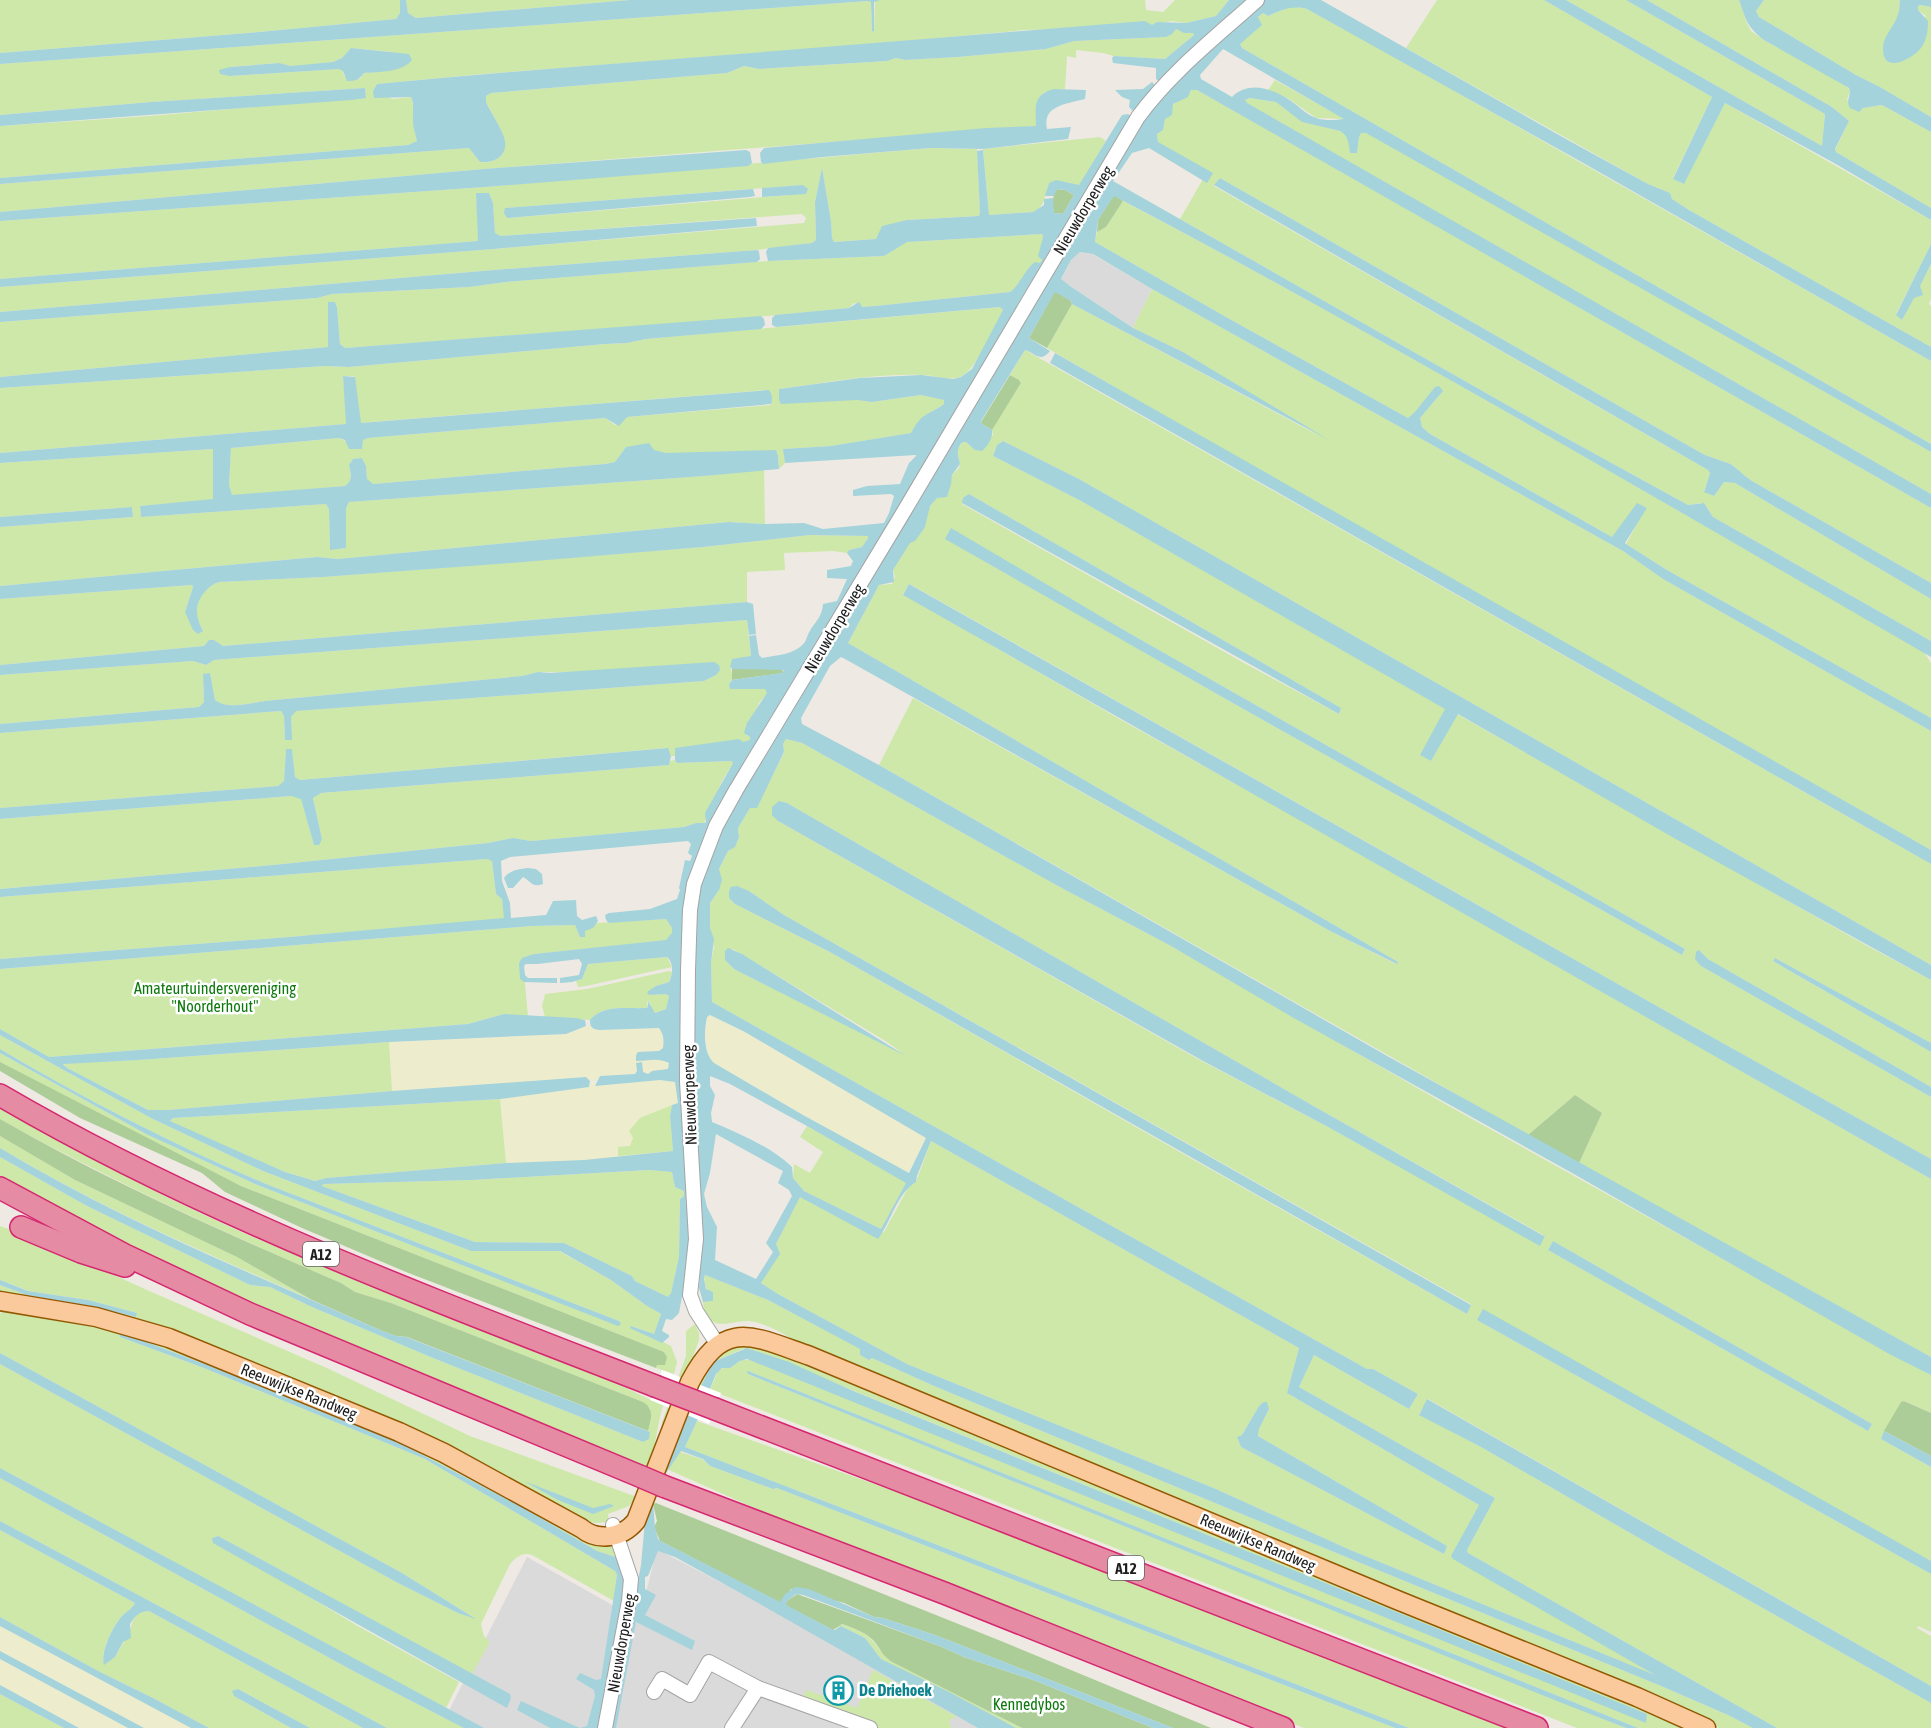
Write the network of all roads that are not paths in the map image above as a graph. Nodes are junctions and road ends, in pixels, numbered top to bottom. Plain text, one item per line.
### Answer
1 (1257, 0) edge
2 (0, 1095) edge
3 (0, 1188) edge
4 (21, 1227) dead end
5 (194, 1289) junction
6 (0, 1301) edge
7 (715, 1340) junction
8 (615, 1529) junction
9 (758, 1688) junction
10 (654, 1692) dead end
11 (605, 1728) edge
12 (732, 1728) edge
13 (870, 1728) edge
14 (1282, 1728) edge
15 (1537, 1728) edge
16 (1706, 1728) edge

1 - 7 street, Nieuwdorperweg
2 - 15 highway, A12, bridge
3 - 5 highway
4 - 5 highway
5 - 14 highway, bridge
6 - 8 main road, Reeuwijkse Randweg
7 - 8 main road, Reeuwijkse Randweg
7 - 16 main road, Reeuwijkse Randweg
8 - 11 street, Nieuwdorperweg
9 - 10 street
9 - 12 street
9 - 13 street

